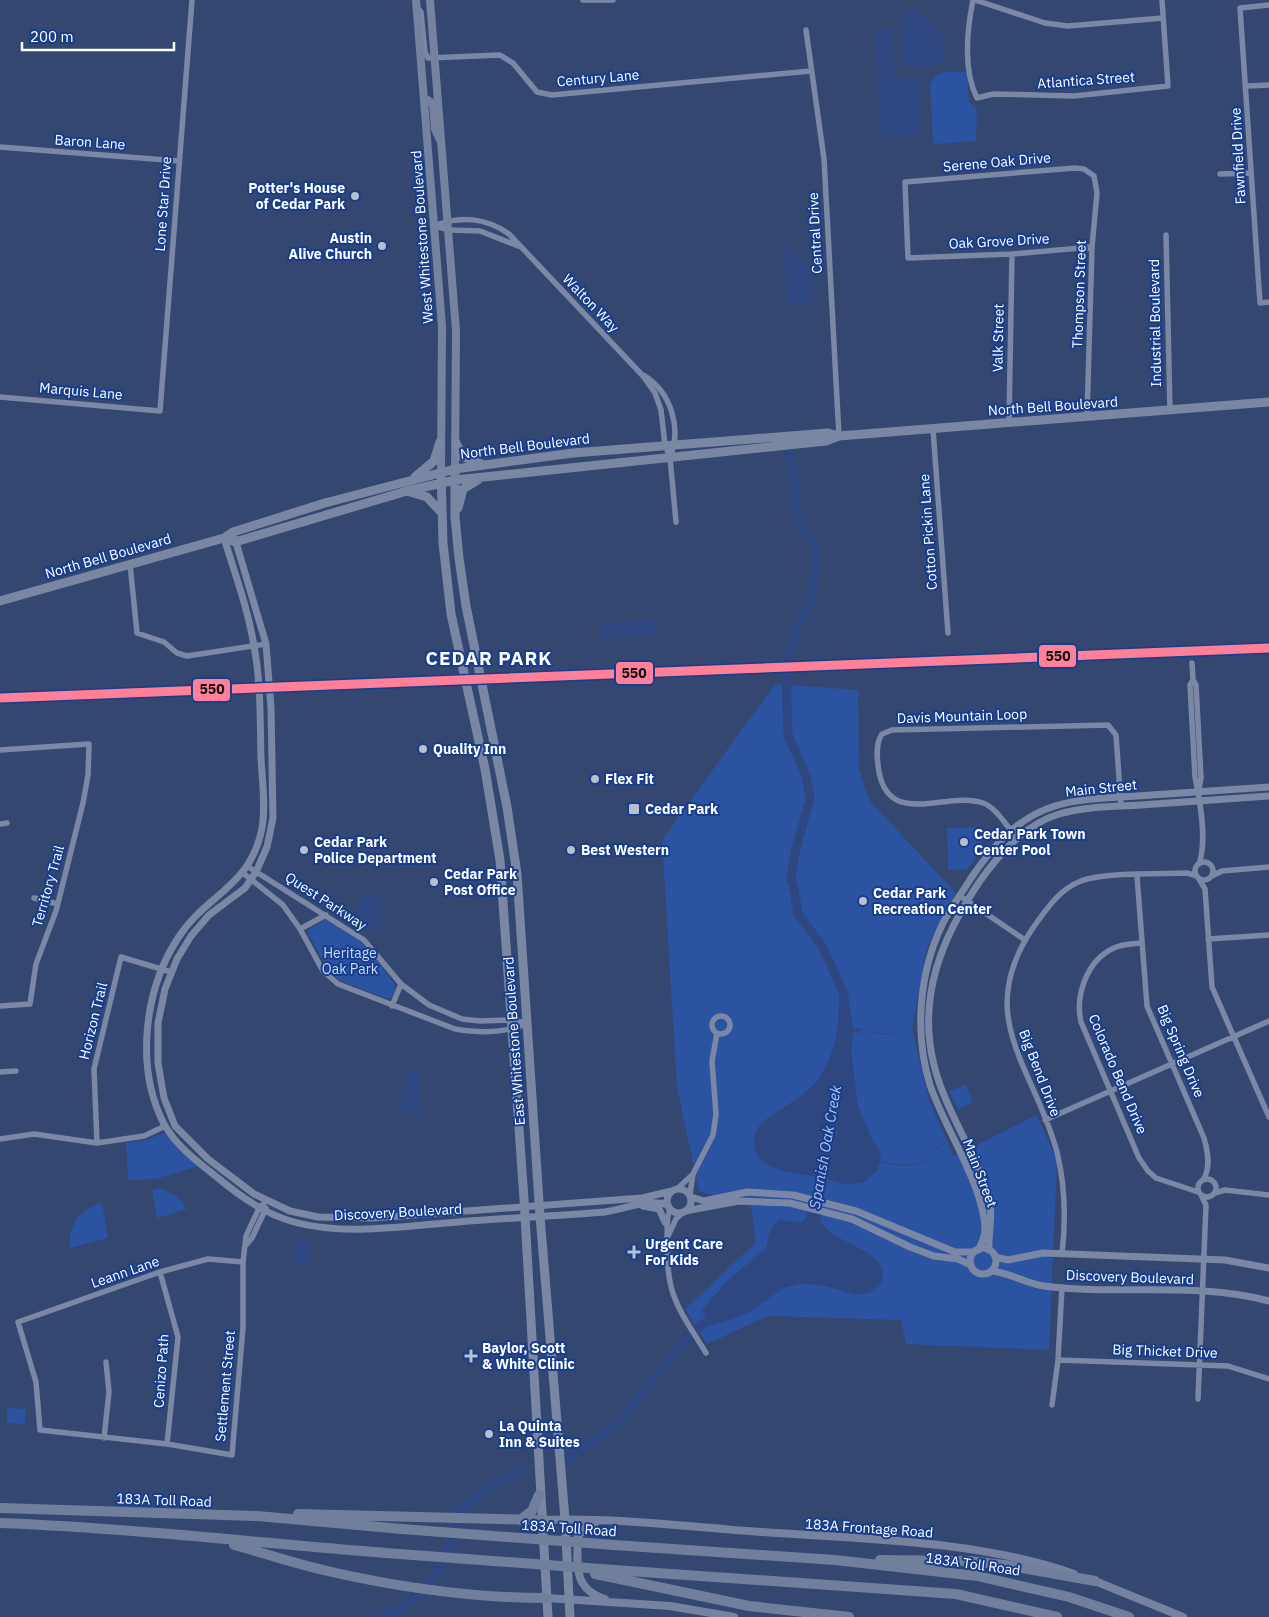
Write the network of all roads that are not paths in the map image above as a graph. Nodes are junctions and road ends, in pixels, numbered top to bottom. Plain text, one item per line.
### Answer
1 (192, 0) edge
2 (430, 0) edge
3 (583, 0) edge
4 (613, 0) edge
5 (974, 0) edge
6 (1162, 0) edge
7 (416, 3) edge
8 (1269, 5) edge
9 (1163, 18) junction
10 (806, 30) dead end
11 (435, 58) junction
12 (811, 71) junction
13 (1269, 85) edge
14 (1247, 86) junction
15 (424, 100) junction
16 (443, 146) junction
17 (0, 147) edge
18 (179, 161) junction
19 (1090, 173) joint
20 (1250, 173) junction
21 (1220, 174) dead end
22 (448, 220) junction
23 (435, 226) junction
24 (449, 230) junction
25 (1166, 235) dead end
26 (521, 247) junction
27 (1092, 248) junction
28 (1012, 254) junction
29 (908, 258) joint
30 (1269, 302) edge
31 (643, 376) junction
32 (0, 396) edge
33 (1269, 402) edge
34 (160, 411) joint
35 (1170, 411) junction
36 (1087, 418) junction
37 (1009, 423) junction
38 (933, 429) junction
39 (839, 436) junction
40 (440, 442) junction
41 (456, 443) junction
42 (675, 444) junction
43 (664, 446) junction
44 (670, 457) junction
45 (483, 465) junction
46 (455, 469) junction
47 (440, 472) junction
48 (491, 476) junction
49 (411, 480) junction
50 (455, 480) junction
51 (440, 483) junction
52 (407, 491) junction
53 (441, 512) junction
54 (455, 517) junction
55 (676, 522) dead end
56 (233, 532) junction
57 (224, 538) junction
58 (236, 542) junction
59 (130, 564) junction
60 (0, 601) edge
61 (948, 633) dead end
62 (254, 644) junction
63 (266, 644) junction
64 (1192, 663) dead end
65 (0, 750) edge
66 (1269, 787) edge
67 (1198, 792) junction
68 (1269, 796) edge
69 (1121, 798) junction
70 (1199, 801) junction
71 (1121, 806) junction
72 (1011, 831) junction
73 (1017, 838) junction
74 (1203, 854) junction
75 (1198, 865) junction
76 (1210, 865) junction
77 (1269, 867) edge
78 (245, 870) junction
79 (1222, 870) junction
80 (256, 872) junction
81 (1187, 873) junction
82 (1136, 876) junction
83 (1198, 877) junction
84 (1211, 877) junction
85 (251, 880) junction
86 (1205, 890) junction
87 (960, 896) junction
88 (34, 898) dead end
89 (967, 901) junction
90 (58, 904) junction
91 (326, 915) junction
92 (300, 929) junction
93 (1269, 935) edge
94 (1208, 939) junction
95 (1024, 940) junction
96 (1141, 943) junction
97 (933, 949) junction
98 (941, 952) junction
99 (162, 969) junction
100 (171, 972) junction
101 (401, 984) junction
102 (0, 1006) edge
103 (392, 1006) junction
104 (451, 1016) junction
105 (512, 1020) junction
106 (1269, 1022) edge
107 (527, 1023) junction
108 (447, 1027) junction
109 (925, 1028) junction
110 (513, 1030) junction
111 (717, 1033) dead end
112 (1233, 1037) junction
113 (1172, 1064) junction
114 (16, 1071) dead end
115 (0, 1072) edge
116 (1110, 1092) junction
117 (1269, 1117) edge
118 (1045, 1120) junction
119 (956, 1121) junction
120 (947, 1125) junction
121 (165, 1126) junction
122 (0, 1139) edge
123 (97, 1143) junction
124 (1207, 1173) junction
125 (693, 1174) junction
126 (1201, 1182) junction
127 (1214, 1183) junction
128 (1190, 1188) junction
129 (674, 1190) junction
130 (1222, 1190) junction
131 (1200, 1194) junction
132 (690, 1195) junction
133 (1213, 1195) junction
134 (1269, 1195) edge
135 (266, 1201) junction
136 (1206, 1205) junction
137 (539, 1206) junction
138 (525, 1207) junction
139 (632, 1207) junction
140 (669, 1207) junction
141 (262, 1209) junction
142 (684, 1212) junction
143 (540, 1216) junction
144 (525, 1217) junction
145 (665, 1222) junction
146 (668, 1236) junction
147 (989, 1250) junction
148 (976, 1251) junction
149 (1062, 1254) junction
150 (995, 1257) junction
151 (1204, 1260) junction
152 (243, 1262) junction
153 (971, 1265) junction
154 (1269, 1268) edge
155 (992, 1270) junction
156 (160, 1272) junction
157 (1062, 1286) junction
158 (1202, 1292) junction
159 (1269, 1301) edge
160 (706, 1353) dead end
161 (1058, 1360) junction
162 (106, 1362) dead end
163 (1200, 1365) junction
164 (1269, 1378) edge
165 (1198, 1399) dead end
166 (1052, 1405) dead end
167 (40, 1430) joint
168 (104, 1438) junction
169 (167, 1444) junction
170 (539, 1495) junction
171 (0, 1508) edge
172 (257, 1516) junction
173 (566, 1519) junction
174 (520, 1520) junction
175 (542, 1520) junction
176 (597, 1521) junction
177 (0, 1523) edge
178 (214, 1539) junction
179 (835, 1560) junction
180 (615, 1574) junction
181 (1095, 1581) junction
182 (547, 1598) junction
183 (568, 1599) junction
184 (616, 1602) junction
185 (548, 1617) edge
186 (570, 1617) edge
187 (734, 1617) edge
188 (849, 1617) edge
189 (1057, 1617) edge
190 (1130, 1617) edge
191 (1183, 1617) edge

1 - 18 street, Lone Star Drive
2 - 11 main road, West Whitestone Boulevard
3 - 4 street
5 - 9 street
5 - 9 street, Atlantica Street
6 - 9 street
7 - 11 street
7 - 15 main road, West Whitestone Boulevard
8 - 14 street, Fawnfield Drive
10 - 12 street, Central Drive
11 - 12 street, Century Lane
11 - 16 main road, West Whitestone Boulevard
12 - 39 street, Central Drive
13 - 14 street
14 - 20 street, Fawnfield Drive
15 - 16 main road
15 - 23 main road, West Whitestone Boulevard
16 - 22 main road, West Whitestone Boulevard
17 - 18 street, Baron Lane
18 - 34 street, Lone Star Drive
19 - 27 street, Thompson Street
19 - 29 street, Serene Oak Drive
20 - 21 street
20 - 30 street, Fawnfield Drive
22 - 23 street, Walton Way
22 - 24 main road, West Whitestone Boulevard
22 - 26 street, Walton Way
23 - 24 street, Walton Way
23 - 40 main road, West Whitestone Boulevard
24 - 26 street, Walton Way
24 - 41 main road, West Whitestone Boulevard
25 - 35 street, Industrial Boulevard
26 - 31 street, Walton Way
27 - 28 street, Oak Grove Drive
27 - 36 street, Thompson Street
28 - 29 street, Oak Grove Drive
28 - 37 street, Valk Street
31 - 42 street, Walton Way
31 - 43 street, Walton Way
32 - 34 street, Marquis Lane
33 - 35 main road, North Bell Boulevard
35 - 36 main road, North Bell Boulevard
36 - 37 main road, North Bell Boulevard
37 - 38 main road, North Bell Boulevard
38 - 39 main road, North Bell Boulevard
38 - 61 street, Cotton Pickin Lane
39 - 42 main road, North Bell Boulevard
39 - 44 main road, North Bell Boulevard
40 - 47 main road, West Whitestone Boulevard
40 - 49 main road
41 - 45 main road
41 - 46 main road, West Whitestone Boulevard
42 - 43 main road, North Bell Boulevard
42 - 44 street, Walton Way
43 - 44 street, Walton Way
43 - 45 main road, North Bell Boulevard
44 - 48 main road, North Bell Boulevard
44 - 55 street, Walton Way
45 - 46 main road, North Bell Boulevard
46 - 47 main road, North Bell Boulevard
46 - 50 main road, East Whitestone Boulevard
47 - 49 main road, North Bell Boulevard
47 - 51 main road, East Whitestone Boulevard
48 - 50 main road, North Bell Boulevard
48 - 54 main road
49 - 56 main road, North Bell Boulevard
50 - 51 main road, North Bell Boulevard
50 - 54 main road, East Whitestone Boulevard
51 - 52 main road, North Bell Boulevard
51 - 53 main road, East Whitestone Boulevard
52 - 53 main road
52 - 58 main road, North Bell Boulevard
53 - 105 main road, East Whitestone Boulevard
54 - 107 main road, East Whitestone Boulevard
56 - 57 main road, North Bell Boulevard
56 - 58 street, Discovery Boulevard
57 - 58 main road
57 - 59 main road, North Bell Boulevard
57 - 62 street, Discovery Boulevard
58 - 63 street, Discovery Boulevard
59 - 60 main road, North Bell Boulevard
59 - 62 street
62 - 63 street
62 - 78 street, Discovery Boulevard
63 - 80 street, Discovery Boulevard
64 - 67 street
65 - 90 street, Territory Trail
66 - 67 street, Main Street
67 - 69 street, Main Street
67 - 70 street
68 - 70 street, Main Street
69 - 71 street, Davis Mountain Loop
69 - 72 street, Main Street
69 - 72 street, Davis Mountain Loop
70 - 71 street, Main Street
70 - 74 street
71 - 73 street, Main Street
72 - 73 street, Davis Mountain Loop
72 - 87 street, Main Street
73 - 89 street, Main Street
74 - 75 street
74 - 76 street
75 - 76 street
75 - 81 street, Big Bend Drive
75 - 83 street
76 - 79 street
76 - 84 street
77 - 79 street
78 - 80 street, Quest Parkway
78 - 85 street, Quest Parkway
78 - 99 street, Discovery Boulevard
79 - 84 street
80 - 85 street, Discovery Boulevard
80 - 91 street, Quest Parkway
81 - 82 street, Big Bend Drive
81 - 83 street, Big Bend Drive
82 - 95 street, Big Bend Drive
82 - 96 street, Big Spring Drive
83 - 84 street
83 - 86 street
84 - 86 street
85 - 92 street, Quest Parkway
85 - 100 street, Discovery Boulevard
86 - 94 street
87 - 89 street
87 - 97 street, Main Street
88 - 90 street
89 - 95 street
89 - 98 street, Main Street
90 - 102 street, Territory Trail
91 - 92 street
91 - 101 street, Quest Parkway
92 - 103 street, Quest Parkway
93 - 94 street
94 - 112 street
95 - 118 street, Big Bend Drive
96 - 113 street, Big Spring Drive
96 - 116 street, Colorado Bend Drive
97 - 98 street
97 - 109 street, Main Street
98 - 109 street, Main Street
99 - 100 street, Horizon Trail
99 - 121 street, Discovery Boulevard
99 - 123 street, Horizon Trail
100 - 135 street, Discovery Boulevard
101 - 103 street
101 - 104 street, Quest Parkway
103 - 108 street, Quest Parkway
104 - 105 street, Quest Parkway
104 - 108 street
105 - 107 street, Quest Parkway
105 - 110 main road, East Whitestone Boulevard
106 - 112 street
107 - 110 street, Quest Parkway
107 - 137 main road, East Whitestone Boulevard
108 - 110 street, Quest Parkway
109 - 119 street, Main Street
109 - 120 street, Main Street
110 - 138 main road, East Whitestone Boulevard
111 - 125 street
112 - 113 street
112 - 117 street
113 - 116 street
113 - 124 street, Big Spring Drive
114 - 115 street
116 - 118 street
116 - 128 street, Colorado Bend Drive
118 - 149 street, Big Bend Drive
119 - 120 street
119 - 147 street, Main Street
120 - 148 street, Main Street
121 - 123 street
121 - 141 street, Discovery Boulevard
122 - 123 street
124 - 126 street
124 - 127 street
125 - 129 street
125 - 132 street
126 - 127 street
126 - 128 street
126 - 131 street
127 - 130 street
127 - 133 street
128 - 131 street, Colorado Bend Drive
129 - 132 street
129 - 137 street, Discovery Boulevard
129 - 140 street
130 - 133 street
130 - 134 street
131 - 133 street
131 - 136 street
132 - 142 street
132 - 148 street
133 - 136 street
135 - 138 street, Discovery Boulevard
135 - 141 street, Settlement Street
136 - 151 street
137 - 138 street, Discovery Boulevard
137 - 143 main road, East Whitestone Boulevard
138 - 144 main road, East Whitestone Boulevard
139 - 140 street, Discovery Boulevard
139 - 143 street, Discovery Boulevard
139 - 145 street
140 - 142 street
140 - 145 street
141 - 144 street, Discovery Boulevard
141 - 152 street, Settlement Street
142 - 146 street
142 - 153 street
143 - 144 street, Discovery Boulevard
143 - 173 main road, East Whitestone Boulevard
144 - 170 main road, East Whitestone Boulevard
145 - 146 street
146 - 160 street
147 - 148 street
147 - 150 street
148 - 153 street
149 - 150 street, Discovery Boulevard
149 - 151 street, Discovery Boulevard
150 - 155 street
151 - 154 street, Discovery Boulevard
151 - 158 street
152 - 156 street, Leann Lane
152 - 169 street, Settlement Street
153 - 155 street
155 - 157 street, Discovery Boulevard
156 - 167 street, Leann Lane
156 - 169 street, Cenizo Path
157 - 158 street, Discovery Boulevard
157 - 161 street
158 - 159 street, Discovery Boulevard
158 - 163 street
161 - 163 street, Big Thicket Drive
161 - 166 street
162 - 168 street
163 - 164 street, Big Thicket Drive
163 - 165 street
167 - 168 street, Settlement Street
168 - 169 street, Settlement Street
170 - 174 highway
170 - 175 main road, East Whitestone Boulevard
171 - 172 highway, 183A Toll Road
172 - 174 highway
172 - 179 highway, 183A Toll Road, bridge
173 - 175 main road, 183A Frontage Road
173 - 176 main road, 183A Frontage Road
173 - 183 main road, East Whitestone Boulevard
174 - 175 highway
175 - 182 main road, East Whitestone Boulevard
176 - 181 main road, 183A Frontage Road
176 - 184 main road
177 - 178 highway
178 - 180 highway, bridge
178 - 182 highway
179 - 181 highway
179 - 190 highway, 183A Toll Road
180 - 188 highway
180 - 189 highway
181 - 191 main road, 183A Frontage Road
182 - 183 main road
182 - 185 main road, East Whitestone Boulevard
183 - 184 main road
183 - 186 main road, East Whitestone Boulevard
184 - 187 main road

